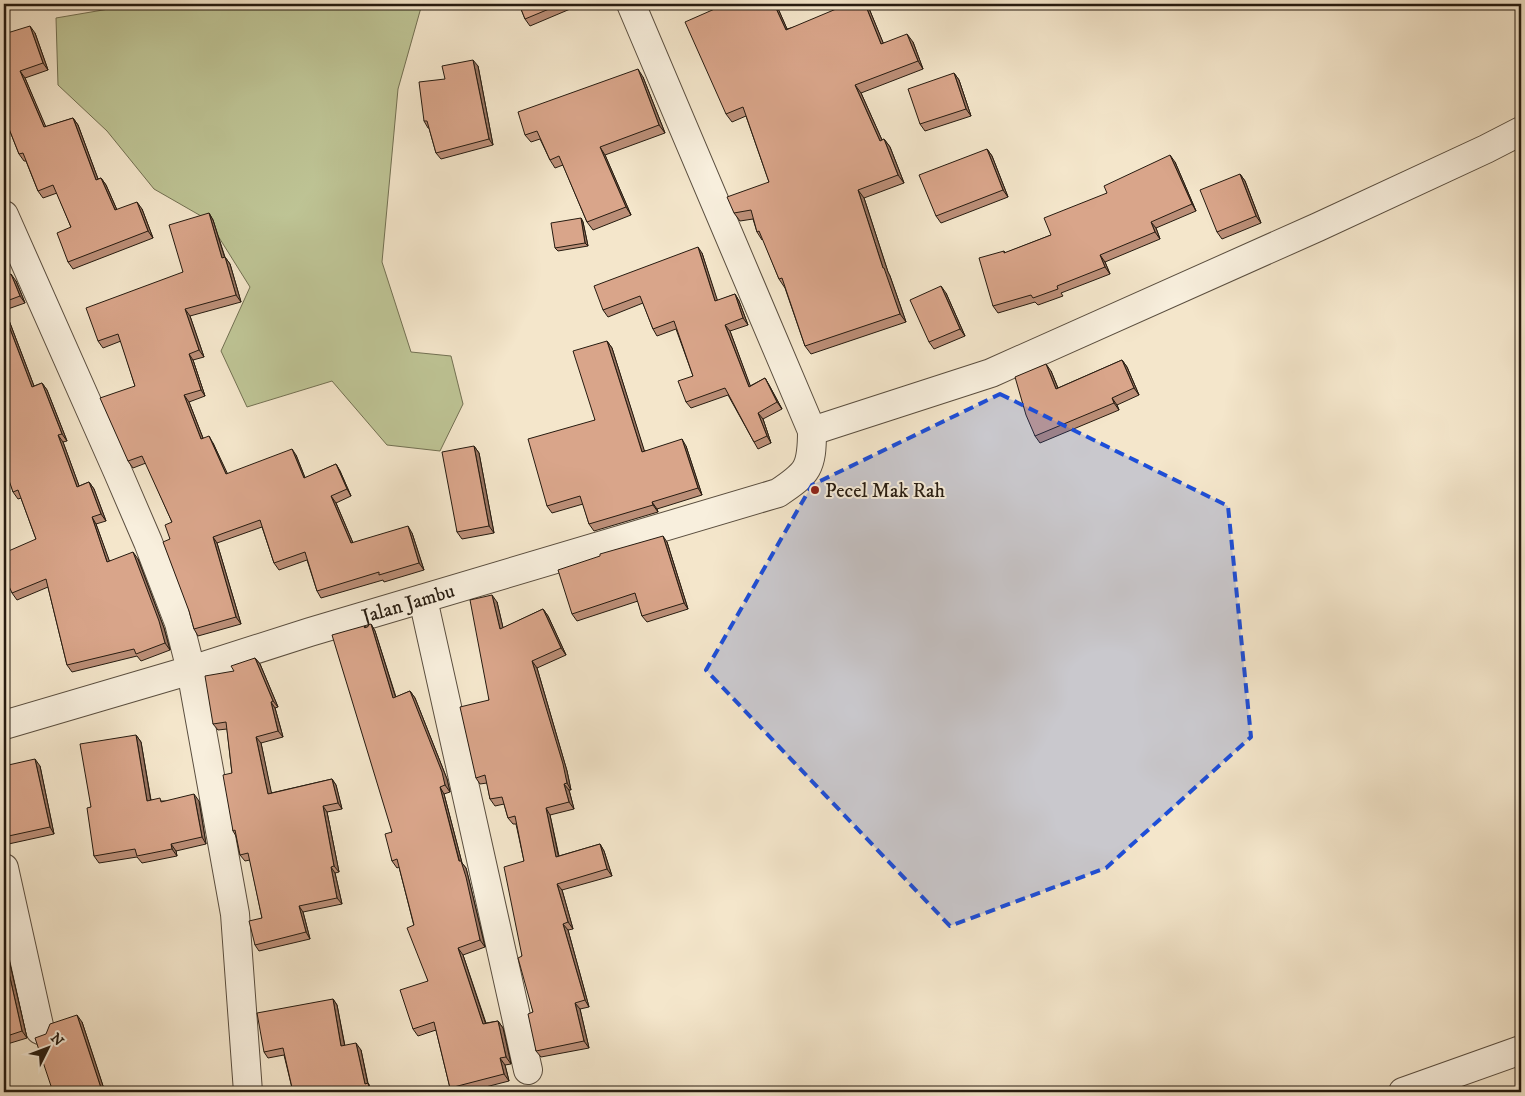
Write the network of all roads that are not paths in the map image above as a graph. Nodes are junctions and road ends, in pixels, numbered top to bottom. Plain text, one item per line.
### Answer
1 (631, 4) edge
2 (1521, 131) edge
3 (4, 215) edge
4 (812, 431) junction
5 (423, 599) junction
6 (191, 670) junction
7 (4, 725) edge
8 (4, 868) edge
9 (40, 1030) dead end
10 (1521, 1050) edge
11 (528, 1070) dead end
12 (248, 1092) edge
13 (1402, 1092) edge

1 - 4 street
2 - 4 street
3 - 6 street
4 - 5 street, Jalan Jambu
5 - 6 street, Jalan Jambu
5 - 11 street
6 - 7 street, Jalan Jambu
6 - 12 street
8 - 9 street
10 - 13 street

